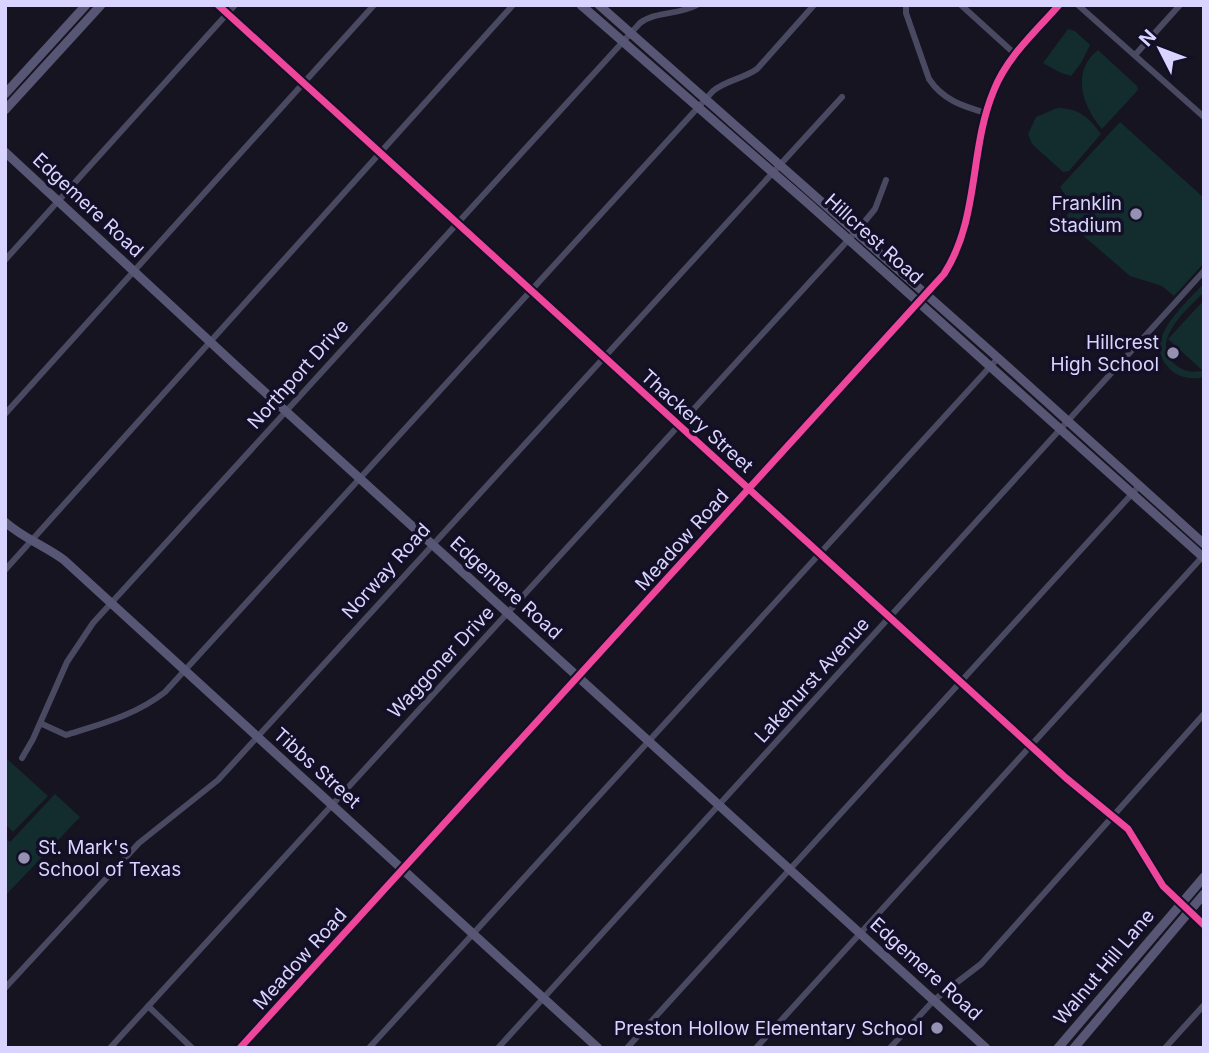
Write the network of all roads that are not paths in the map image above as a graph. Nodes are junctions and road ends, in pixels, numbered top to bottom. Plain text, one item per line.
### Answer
1 (86, 5) edge
2 (101, 5) edge
3 (218, 5) edge
4 (235, 5) edge
5 (374, 5) edge
6 (513, 5) edge
7 (581, 5) edge
8 (599, 5) edge
9 (697, 5) edge
10 (814, 5) edge
11 (906, 5) edge
12 (961, 5) edge
13 (1059, 5) edge
14 (1078, 5) edge
15 (1180, 5) edge
16 (228, 14) junction
17 (65, 28) junction
18 (631, 33) junction
19 (74, 36) junction
20 (623, 42) junction
21 (1015, 54) junction
22 (1135, 55) junction
23 (303, 84) junction
24 (5, 94) edge
25 (842, 97) dead end
26 (706, 99) junction
27 (697, 108) junction
28 (5, 110) edge
29 (986, 113) junction
30 (1204, 117) edge
31 (5, 152) edge
32 (379, 153) junction
33 (780, 165) junction
34 (772, 173) junction
35 (886, 180) dead end
36 (59, 201) junction
37 (457, 224) junction
38 (853, 236) junction
39 (5, 260) edge
40 (134, 271) junction
41 (1204, 271) edge
42 (530, 291) junction
43 (927, 295) junction
44 (920, 303) junction
45 (210, 341) junction
46 (604, 357) junction
47 (998, 358) junction
48 (990, 367) junction
49 (286, 411) junction
50 (5, 414) edge
51 (1068, 421) junction
52 (678, 425) junction
53 (1061, 430) junction
54 (360, 477) junction
55 (1140, 485) junction
56 (749, 489) junction
57 (1132, 494) junction
58 (5, 522) edge
59 (32, 540) junction
60 (433, 544) junction
61 (1204, 544) edge
62 (820, 554) junction
63 (1203, 557) edge
64 (5, 570) edge
65 (110, 603) junction
66 (508, 612) junction
67 (890, 618) junction
68 (185, 671) junction
69 (578, 677) junction
70 (960, 682) junction
71 (1204, 714) edge
72 (40, 723) junction
73 (257, 737) junction
74 (648, 742) junction
75 (1031, 746) junction
76 (22, 758) dead end
77 (331, 805) junction
78 (719, 805) junction
79 (1114, 815) junction
80 (403, 869) junction
81 (789, 869) junction
82 (1204, 877) edge
83 (1204, 894) edge
84 (1180, 904) junction
85 (1189, 911) junction
86 (1204, 925) edge
87 (860, 933) junction
88 (474, 934) junction
89 (5, 988) edge
90 (544, 998) junction
91 (934, 1000) junction
92 (1204, 1005) edge
93 (148, 1006) junction
94 (110, 1048) edge
95 (192, 1048) edge
96 (240, 1048) edge
97 (369, 1048) edge
98 (498, 1048) edge
99 (598, 1048) edge
100 (627, 1048) edge
101 (756, 1048) edge
102 (890, 1048) edge
103 (986, 1048) edge
104 (1058, 1048) edge
105 (1074, 1048) edge
106 (1165, 1048) edge

1 - 17 street
2 - 19 street
3 - 16 street, Thackery Street
4 - 16 street
5 - 23 street
6 - 32 street
7 - 20 street, Hillcrest Road
8 - 18 street, Hillcrest Road
9 - 18 street, Northport Drive
10 - 26 street
11 - 29 street
12 - 21 street
13 - 21 street, Meadow Road
14 - 22 street
15 - 22 street
16 - 23 street, Thackery Street
16 - 36 street
17 - 19 street
17 - 24 street
18 - 20 street, Northport Drive
18 - 26 street, Hillcrest Road
19 - 28 street
20 - 27 street, Hillcrest Road
20 - 37 street, Northport Drive
21 - 29 street, Meadow Road
22 - 30 street
23 - 32 street, Thackery Street
23 - 40 street
25 - 33 street, Norway Road
26 - 27 street
26 - 33 street, Hillcrest Road
27 - 34 street, Hillcrest Road
27 - 42 street
29 - 43 street, Meadow Road
31 - 36 street, Edgemere Road
32 - 37 street, Thackery Street
32 - 45 street
33 - 34 street, Norway Road
33 - 38 street, Hillcrest Road
34 - 38 street, Hillcrest Road
34 - 46 street, Norway Road
35 - 38 street, Waggoner Drive
36 - 39 street
36 - 40 street, Edgemere Road
37 - 42 street, Thackery Street
37 - 49 street, Northport Drive
38 - 43 street, Hillcrest Road
38 - 44 street, Hillcrest Road
38 - 52 street, Waggoner Drive
40 - 45 street, Edgemere Road
40 - 50 street
41 - 51 street, Lakehurst Avenue
42 - 46 street, Thackery Street
42 - 54 street
43 - 44 street, Meadow Road
43 - 47 street, Hillcrest Road
44 - 48 street, Hillcrest Road
44 - 56 street, Meadow Road
45 - 49 street, Edgemere Road
45 - 59 street
46 - 52 street, Thackery Street
46 - 60 street, Norway Road
47 - 48 street
47 - 51 street, Hillcrest Road
48 - 53 street, Hillcrest Road
48 - 62 street
49 - 54 street, Edgemere Road
49 - 65 street, Northport Drive
51 - 53 street, Lakehurst Avenue
51 - 55 street, Hillcrest Road
52 - 56 street, Thackery Street
52 - 66 street, Waggoner Drive
53 - 57 street, Hillcrest Road
53 - 67 street, Lakehurst Avenue
54 - 60 street, Edgemere Road
54 - 68 street
55 - 57 street
55 - 61 street, Hillcrest Road
56 - 62 street, Thackery Street
56 - 69 street, Meadow Road
57 - 63 street, Hillcrest Road
57 - 70 street
58 - 59 street, Tibbs Street
59 - 64 street
59 - 65 street, Tibbs Street
60 - 66 street, Edgemere Road
60 - 73 street, Norway Road
62 - 67 street, Thackery Street
62 - 74 street
63 - 75 street
65 - 68 street, Tibbs Street
65 - 72 street, Northport Drive
66 - 69 street, Edgemere Road
66 - 77 street, Waggoner Drive
67 - 70 street, Thackery Street
67 - 78 street, Lakehurst Avenue
68 - 72 street
68 - 73 street, Tibbs Street
69 - 74 street, Edgemere Road
69 - 80 street, Meadow Road
70 - 75 street, Thackery Street
70 - 81 street
71 - 79 street
72 - 76 street, Northport Drive
73 - 77 street, Tibbs Street
73 - 89 street, Norway Road
74 - 78 street, Edgemere Road
74 - 88 street
75 - 79 street, Thackery Street
75 - 87 street
77 - 80 street, Tibbs Street
77 - 93 street, Waggoner Drive
78 - 81 street, Edgemere Road
78 - 90 street, Lakehurst Avenue
79 - 84 street, Thackery Street
79 - 91 street
80 - 88 street, Tibbs Street
80 - 96 street, Meadow Road
81 - 87 street, Edgemere Road
81 - 100 street
82 - 84 street, Walnut Hill Lane
83 - 85 street, Walnut Hill Lane
84 - 85 street, Thackery Street
84 - 104 street, Walnut Hill Lane
85 - 86 street, Thackery Street
85 - 105 street, Walnut Hill Lane
87 - 91 street, Edgemere Road
87 - 101 street
88 - 90 street, Tibbs Street
88 - 97 street
90 - 98 street, Lakehurst Avenue
90 - 99 street, Tibbs Street
91 - 102 street
91 - 103 street, Edgemere Road
92 - 106 street
93 - 94 street, Waggoner Drive
93 - 95 street

